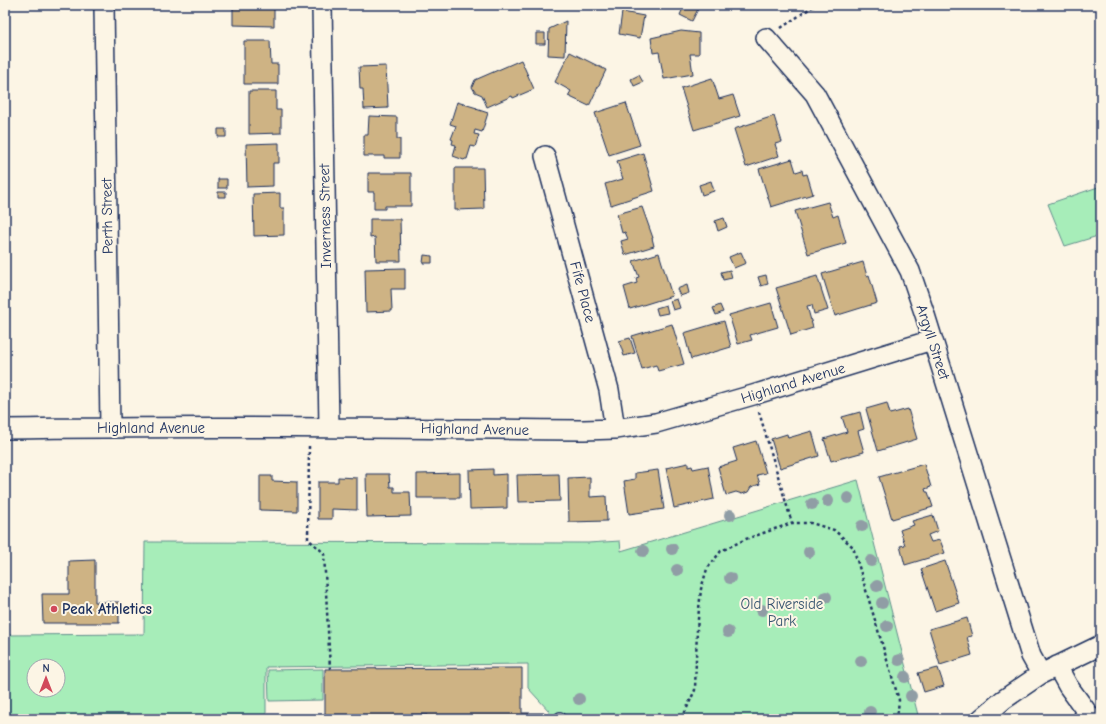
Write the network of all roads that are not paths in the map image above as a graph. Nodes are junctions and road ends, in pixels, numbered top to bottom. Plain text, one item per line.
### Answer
1 (104, 5) edge
2 (322, 5) edge
3 (766, 38) road end
4 (545, 156) dead end
5 (932, 340) junction
6 (110, 427) junction
7 (329, 427) junction
8 (615, 429) junction
9 (5, 430) edge
10 (1101, 645) edge
11 (1049, 670) junction
12 (981, 719) edge
13 (1092, 719) edge

1 - 6 street, Perth Street
2 - 7 street, Inverness Street
3 - 5 street, Argyll Street
4 - 8 street, Fife Place
5 - 8 street, Highland Avenue
5 - 11 street, Argyll Street
6 - 7 street, Highland Avenue
6 - 9 street, Highland Avenue
7 - 8 street, Highland Avenue
10 - 11 street
11 - 12 street
11 - 13 street, Argyll Street

